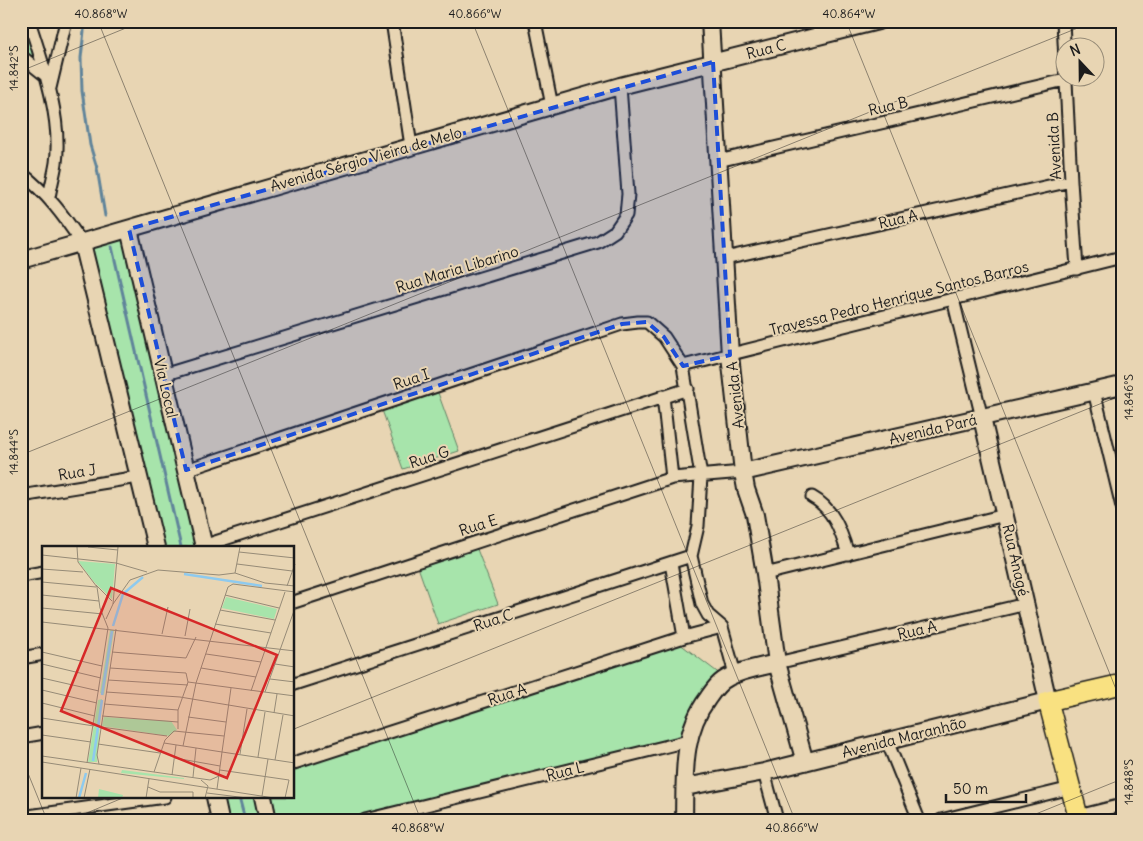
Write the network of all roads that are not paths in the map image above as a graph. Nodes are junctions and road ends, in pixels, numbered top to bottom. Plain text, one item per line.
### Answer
1 (29, 21) edge
2 (66, 21) edge
3 (392, 21) edge
4 (535, 21) edge
5 (710, 21) edge
6 (878, 21) edge
7 (1063, 21) edge
8 (1064, 38) edge
9 (21, 56) edge
10 (713, 62) junction
11 (46, 76) junction
12 (1056, 82) edge
13 (620, 86) junction
14 (1065, 88) edge
15 (50, 89) junction
16 (552, 106) junction
17 (411, 146) junction
18 (718, 161) junction
19 (21, 173) edge
20 (1071, 181) junction
21 (48, 197) junction
22 (129, 229) junction
23 (82, 243) junction
24 (1122, 257) edge
25 (725, 258) junction
26 (21, 260) edge
27 (1077, 269) junction
28 (953, 300) junction
29 (730, 355) junction
30 (683, 366) junction
31 (163, 375) junction
32 (1122, 384) edge
33 (688, 389) junction
34 (1094, 391) junction
35 (663, 396) junction
36 (982, 418) junction
37 (186, 470) junction
38 (743, 472) junction
39 (701, 476) junction
40 (138, 477) junction
41 (672, 478) junction
42 (21, 496) edge
43 (812, 497) dead end
44 (1122, 507) edge
45 (1005, 516) junction
46 (156, 546) edge
47 (204, 546) edge
48 (207, 546) edge
49 (848, 554) junction
50 (691, 556) junction
51 (671, 563) junction
52 (42, 572) edge
53 (765, 574) junction
54 (21, 576) edge
55 (295, 602) edge
56 (1026, 604) junction
57 (722, 627) junction
58 (684, 637) junction
59 (42, 654) edge
60 (21, 658) edge
61 (777, 663) junction
62 (728, 677) junction
63 (295, 684) edge
64 (1122, 684) edge
65 (1048, 702) junction
66 (42, 734) edge
67 (21, 737) edge
68 (688, 741) junction
69 (887, 741) junction
70 (805, 762) junction
71 (295, 763) edge
72 (764, 772) junction
73 (685, 787) junction
74 (1071, 788) junction
75 (158, 798) edge
76 (215, 798) edge
77 (263, 798) edge
78 (1122, 805) edge
79 (21, 818) edge
80 (1078, 818) edge
81 (220, 820) edge
82 (268, 820) edge
83 (365, 820) edge
84 (684, 820) edge
85 (777, 820) edge
86 (919, 820) edge
87 (941, 820) edge

1 - 11 street
2 - 15 street
3 - 17 street
4 - 16 street
5 - 10 street, Avenida A
6 - 10 street, Rua C
7 - 8 street, Avenida B
9 - 11 street
10 - 13 street, Avenida Sérgio Vieira de Melo
10 - 18 street, Avenida A
11 - 15 street
12 - 18 street, Rua B
13 - 16 street, Avenida Sérgio Vieira de Melo
13 - 31 street, Rua Maria Libarino
14 - 20 street, Avenida B
15 - 21 street
16 - 17 street, Avenida Sérgio Vieira de Melo
17 - 22 street, Avenida Sérgio Vieira de Melo
18 - 25 street, Avenida A
19 - 21 street
20 - 25 street, Rua A
20 - 27 street, Avenida B
21 - 23 street
22 - 23 street, Avenida Sérgio Vieira de Melo
22 - 31 street, Via Local
23 - 26 street, Avenida Sérgio Vieira de Melo
23 - 40 street
24 - 27 street, Travessa Pedro Henrique Santos Barros
25 - 29 street, Avenida A
27 - 28 street, Travessa Pedro Henrique Santos Barros
28 - 29 street, Travessa Pedro Henrique Santos Barros
28 - 36 street, Rua Anagé
29 - 30 street, Travessa Pedro Henrique Santos Barros
29 - 38 street, Avenida A
30 - 33 street
30 - 37 street, Rua I
31 - 37 street, Via Local
32 - 34 street, Avenida Pará
33 - 35 street, Rua G
33 - 39 street
34 - 36 street, Avenida Pará
34 - 44 street
35 - 41 street
35 - 48 street, Rua G
36 - 38 street, Avenida Pará
36 - 45 street, Rua Anagé
37 - 47 street, Via Local
38 - 39 street, Rua E
38 - 53 street, Avenida A
39 - 41 street, Rua E
39 - 50 street
40 - 42 street, Rua J
40 - 46 street
41 - 55 street, Rua E
43 - 49 street
45 - 49 street
45 - 56 street, Rua Anagé
49 - 53 street
50 - 51 street, Rua C
50 - 57 street
51 - 58 street
51 - 63 street, Rua C
52 - 54 street
53 - 61 street, Avenida A
56 - 61 street, Rua A
56 - 65 street, Rua Anagé
57 - 58 street, Rua A
57 - 62 street
58 - 71 street, Rua A
59 - 60 street
61 - 62 street, Rua A
61 - 70 street, Avenida A
62 - 68 street
64 - 65 main road, Avenida Maranhão
65 - 69 street, Avenida Maranhão
65 - 74 main road, Rua Anagé
66 - 67 street
68 - 73 street
68 - 83 street, Rua L
69 - 70 street, Avenida Maranhão
69 - 86 street
70 - 72 street, Avenida Maranhão
72 - 73 street, Avenida Maranhão
72 - 85 street
73 - 84 street
74 - 80 main road, Rua Anagé
74 - 87 street
75 - 79 street
76 - 81 street
77 - 82 street
78 - 80 street

